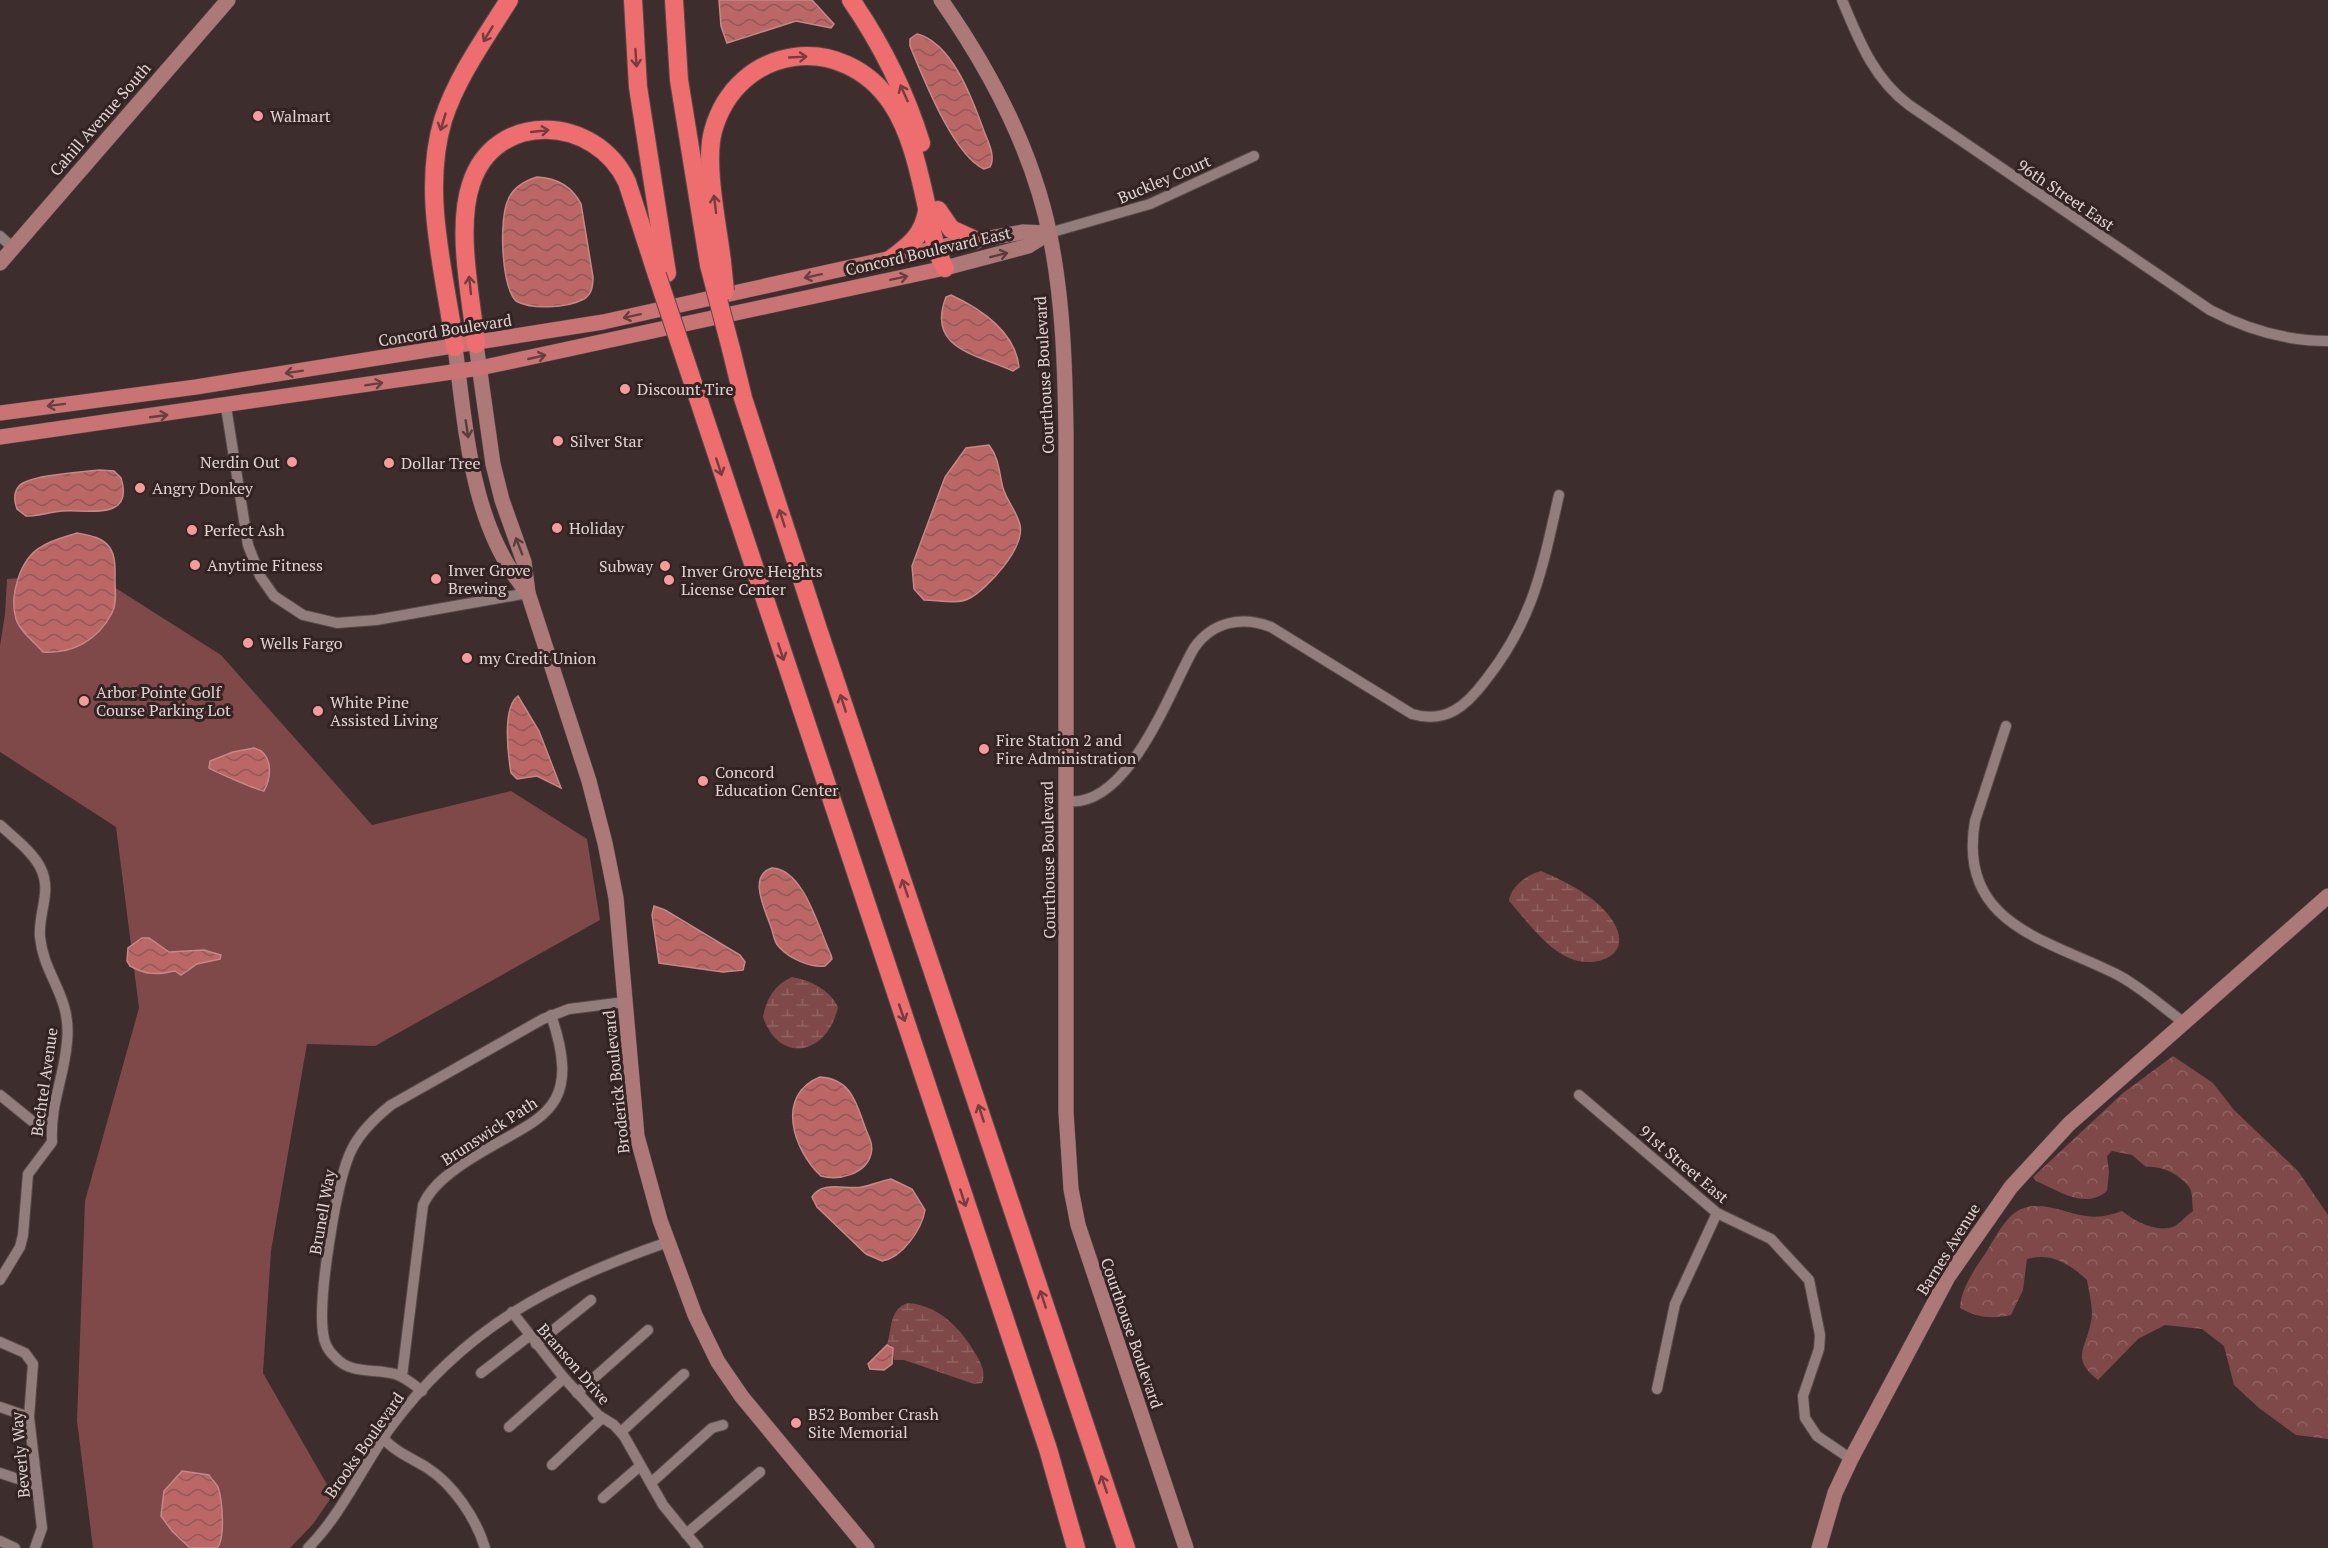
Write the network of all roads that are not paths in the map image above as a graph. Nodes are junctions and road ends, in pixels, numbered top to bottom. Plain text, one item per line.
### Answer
1 (228, 0) edge
2 (509, 0) edge
3 (633, 0) edge
4 (674, 0) edge
5 (851, 0) edge
6 (941, 0) edge
7 (1842, 0) edge
8 (1254, 156) dead end
9 (933, 209) junction
10 (1049, 233) junction
11 (0, 236) edge
12 (975, 240) junction
13 (12, 248) junction
14 (941, 248) junction
15 (891, 258) junction
16 (0, 263) edge
17 (715, 264) junction
18 (945, 268) junction
19 (662, 274) junction
20 (2328, 341) edge
21 (476, 344) junction
22 (455, 346) junction
23 (480, 368) junction
24 (458, 371) junction
25 (226, 407) junction
26 (0, 413) edge
27 (0, 437) edge
28 (1559, 495) dead end
29 (528, 593) junction
30 (2006, 726) dead end
31 (1066, 801) junction
32 (1, 829) edge
33 (2328, 896) edge
34 (625, 1002) junction
35 (551, 1015) junction
36 (2183, 1022) junction
37 (0, 1095) edge
38 (1579, 1095) dead end
39 (50, 1122) junction
40 (1717, 1213) junction
41 (668, 1242) junction
42 (0, 1281) edge
43 (591, 1300) dead end
44 (512, 1312) junction
45 (648, 1330) dead end
46 (533, 1340) junction
47 (0, 1342) edge
48 (481, 1373) dead end
49 (684, 1374) dead end
50 (402, 1376) junction
51 (564, 1378) junction
52 (1657, 1389) dead end
53 (422, 1391) junction
54 (577, 1393) junction
55 (1031, 1401) junction
56 (0, 1407) edge
57 (29, 1417) junction
58 (602, 1418) junction
59 (723, 1425) dead end
60 (509, 1427) dead end
61 (621, 1432) junction
62 (383, 1438) junction
63 (1851, 1459) junction
64 (552, 1465) dead end
65 (640, 1466) junction
66 (760, 1472) dead end
67 (0, 1473) edge
68 (652, 1482) junction
69 (36, 1485) junction
70 (603, 1498) dead end
71 (686, 1534) junction
72 (0, 1541) edge
73 (315, 1545) edge
74 (1125, 1545) edge
75 (15, 1548) edge
76 (35, 1548) edge
77 (485, 1548) edge
78 (698, 1548) edge
79 (867, 1548) edge
80 (1065, 1548) edge
81 (1076, 1548) edge
82 (1186, 1548) edge
83 (1819, 1548) edge

1 - 13 street, Cahill Avenue South
2 -> 22 highway
3 -> 19 highway
4 - 17 highway
9 -> 5 highway
6 - 10 street, Courthouse Boulevard
7 - 20 street, 96th Street East
8 - 10 street, Buckley Court
9 - 12 highway
9 - 14 highway
9 - 15 highway
17 -> 9 highway
10 - 12 street, Concord Boulevard East
18 -> 10 street, Concord Boulevard East
10 - 31 street, Courthouse Boulevard
11 - 13 street
12 - 14 street, Concord Boulevard East
13 - 16 street, Cahill Avenue South
14 - 15 main road, Concord Boulevard East
14 - 18 highway
15 -> 21 main road, Concord Boulevard
74 -> 17 highway, bridge
23 -> 18 main road, Concord Boulevard East
21 -> 19 highway
19 -> 55 highway, bridge
21 - 22 main road, Concord Boulevard
21 - 23 street, Broderick Boulevard
22 - 24 street, Broderick Boulevard
22 -> 26 main road, Concord Boulevard
23 - 24 main road
29 -> 23 street, Broderick Boulevard
25 -> 24 main road
24 -> 29 street, Broderick Boulevard
27 -> 25 main road
25 - 29 street
28 - 31 street
29 - 34 street, Broderick Boulevard
30 - 36 street
31 - 82 street, Courthouse Boulevard
32 - 39 street, Bechtel Avenue
33 - 36 street, Barnes Avenue
34 - 35 street, Brunell Way
34 - 41 street, Broderick Boulevard
35 - 50 street, Brunswick Path
35 - 50 street, Brunell Way
36 - 63 street, Barnes Avenue
37 - 39 street
38 - 40 street, 91st Street East
39 - 42 street, Bechtel Avenue
40 - 52 street
40 - 63 street, 91st Street East
41 - 44 street, Brooks Boulevard
41 - 79 street, Broderick Boulevard
43 - 46 street
44 - 46 street, Branson Drive
44 - 53 street, Brooks Boulevard
45 - 54 street
46 - 48 street
46 - 51 street, Branson Drive
47 - 57 street, Beverly Way
49 - 61 street
50 - 53 street, Brunell Way
51 - 54 street, Branson Drive
51 - 60 street
53 - 62 street, Brooks Boulevard
54 - 58 street, Branson Drive
55 - 80 highway
55 - 81 highway
56 - 57 street
57 - 69 street, Beverly Way
58 - 61 street, Branson Drive
58 - 64 street
59 - 68 street
61 - 65 street, Branson Drive
62 - 73 street, Brooks Boulevard
62 - 77 street
63 - 83 street, Barnes Avenue
65 - 68 street, Branson Drive
65 - 70 street
66 - 71 street
67 - 69 street
68 - 71 street, Branson Drive
69 - 76 street, Beverly Way
71 - 78 street, Branson Drive
72 - 75 street

